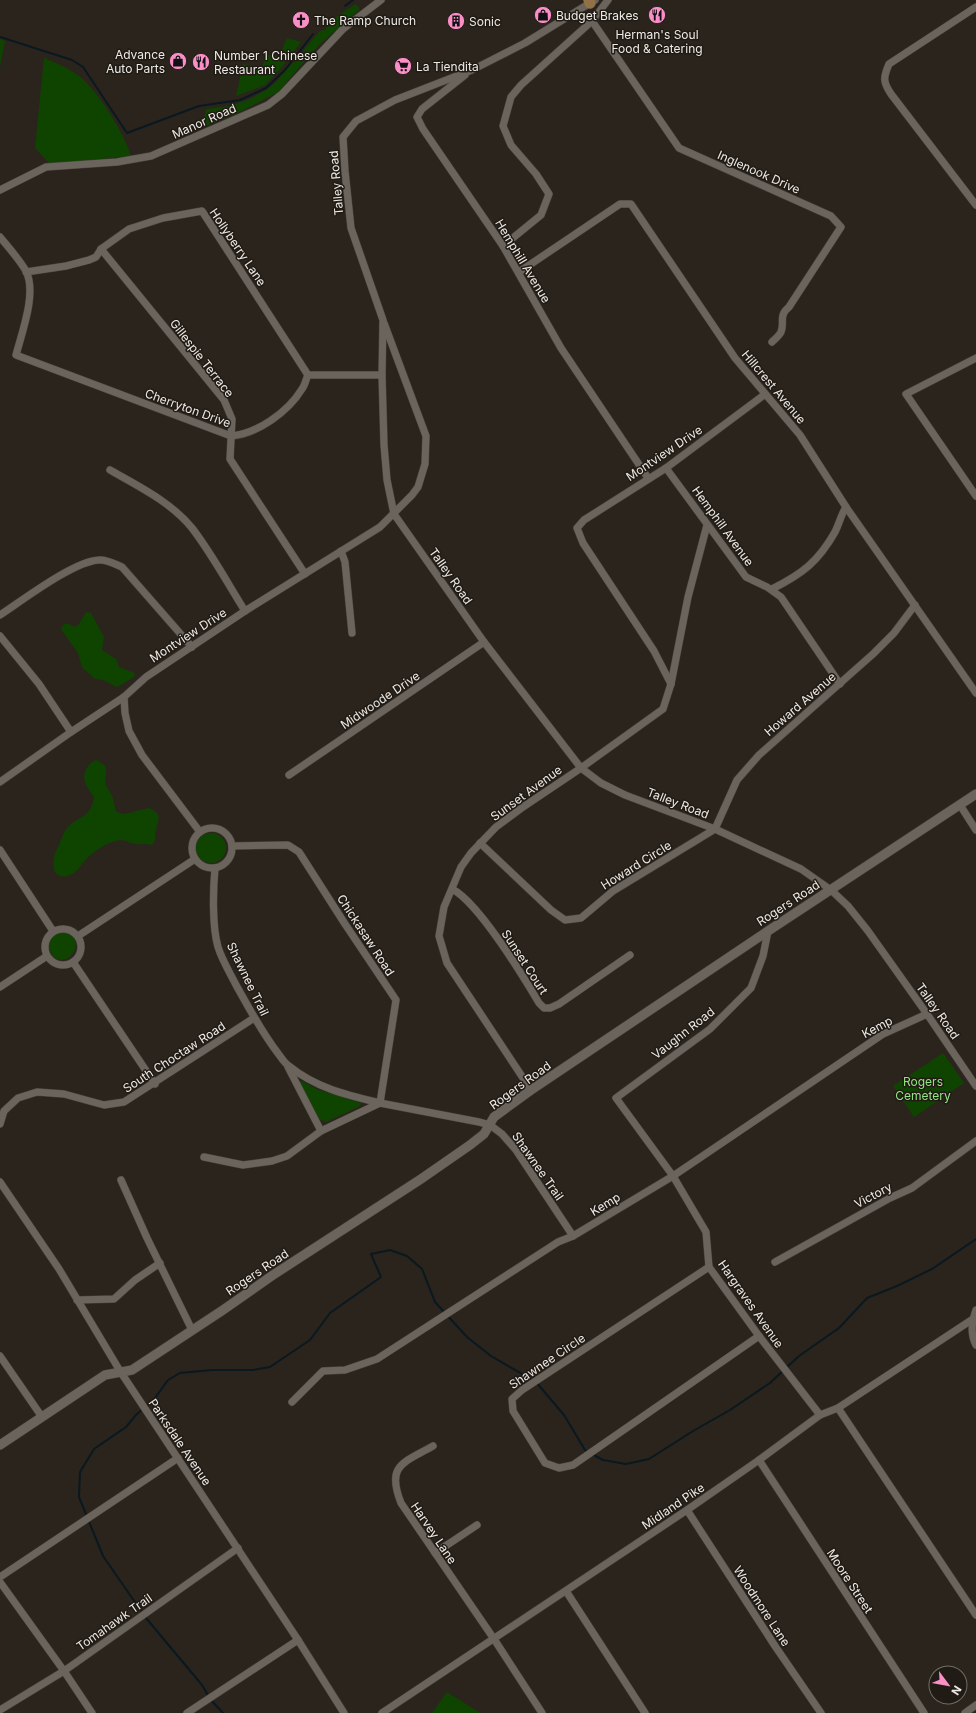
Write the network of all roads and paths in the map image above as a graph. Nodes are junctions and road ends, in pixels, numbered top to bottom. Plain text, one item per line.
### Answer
1 (381, 0) edge
2 (608, 0) edge
3 (591, 1) edge
4 (976, 7) edge
5 (592, 21) junction
6 (472, 70) junction
7 (0, 190) edge
8 (976, 205) edge
9 (0, 237) edge
10 (503, 246) junction
11 (101, 249) junction
12 (26, 272) junction
13 (519, 272) junction
14 (383, 320) junction
15 (772, 342) dead end
16 (976, 358) edge
17 (308, 375) junction
18 (382, 375) junction
19 (764, 395) junction
20 (231, 436) junction
21 (666, 468) junction
22 (110, 470) dead end
23 (648, 478) junction
24 (976, 496) edge
25 (846, 507) junction
26 (394, 514) junction
27 (707, 525) junction
28 (341, 551) junction
29 (304, 574) junction
30 (772, 589) junction
31 (915, 605) junction
32 (245, 611) junction
33 (0, 615) edge
34 (352, 633) dead end
35 (0, 636) edge
36 (484, 642) junction
37 (192, 647) junction
38 (671, 684) junction
39 (840, 684) junction
40 (976, 694) edge
41 (124, 697) junction
42 (71, 732) junction
43 (581, 768) junction
44 (289, 775) dead end
45 (0, 782) edge
46 (976, 794) edge
47 (960, 805) junction
48 (715, 829) junction
49 (976, 830) edge
50 (200, 832) junction
51 (480, 843) junction
52 (232, 846) junction
53 (0, 850) edge
54 (195, 859) junction
55 (215, 868) junction
56 (452, 889) junction
57 (831, 890) junction
58 (53, 931) junction
59 (768, 931) junction
60 (78, 936) junction
61 (47, 956) junction
62 (630, 956) dead end
63 (73, 962) junction
64 (0, 987) edge
65 (928, 1014) junction
66 (254, 1018) junction
67 (288, 1065) junction
68 (155, 1084) junction
69 (976, 1086) edge
70 (531, 1090) junction
71 (616, 1098) joint
72 (380, 1103) junction
73 (0, 1124) edge
74 (490, 1126) junction
75 (321, 1131) junction
76 (976, 1141) edge
77 (204, 1157) dead end
78 (673, 1176) junction
79 (121, 1180) dead end
80 (0, 1182) edge
81 (573, 1236) junction
82 (775, 1262) dead end
83 (160, 1263) junction
84 (708, 1267) junction
85 (77, 1300) junction
86 (976, 1310) edge
87 (974, 1318) edge
88 (192, 1330) junction
89 (758, 1336) junction
90 (976, 1345) edge
91 (0, 1356) edge
92 (120, 1371) junction
93 (292, 1402) dead end
94 (838, 1408) junction
95 (820, 1415) junction
96 (42, 1417) junction
97 (0, 1445) edge
98 (433, 1446) dead end
99 (178, 1458) junction
100 (759, 1460) junction
101 (687, 1510) junction
102 (477, 1525) dead end
103 (238, 1548) junction
104 (435, 1553) junction
105 (0, 1577) edge
106 (0, 1582) edge
107 (566, 1590) junction
108 (976, 1615) edge
109 (494, 1639) junction
110 (298, 1640) junction
111 (64, 1671) junction
112 (976, 1705) edge
113 (0, 1710) edge
114 (92, 1713) edge
115 (187, 1713) edge
116 (344, 1713) edge
117 (382, 1713) edge
118 (542, 1713) edge
119 (645, 1713) edge
120 (821, 1713) edge
121 (924, 1713) edge
122 (965, 1713) edge

1 - 7 street, Manor Road
2 - 5 street
3 - 6 street, Talley Road
4 - 8 street
5 - 10 street
5 - 15 street, Inglenook Drive
6 - 10 street, Hemphill Avenue
6 - 14 street, Talley Road
9 - 12 street
10 - 13 street, Hemphill Avenue
11 - 12 street, Hollyberry Lane
11 - 17 street, Hollyberry Lane
11 - 20 street, Gillespie Terrace
12 - 20 street, Cherryton Drive
13 - 19 street, Hillcrest Avenue
13 - 23 street, Hemphill Avenue
14 - 18 street, Talley Road
14 - 26 street, Talley Road
16 - 24 street
17 - 18 street
17 - 20 street, Cherryton Drive
18 - 26 street, Talley Road
19 - 21 street, Montview Drive
19 - 25 street, Hillcrest Avenue
20 - 29 street, Gillespie Terrace
21 - 23 street, Montview Drive
21 - 27 street, Hemphill Avenue
22 - 32 street
23 - 38 street, Montview Drive
25 - 30 street
25 - 31 street, Hillcrest Avenue
26 - 28 street, Montview Drive
26 - 36 street, Talley Road
27 - 30 street, Hemphill Avenue
27 - 38 street, Sunset Avenue
28 - 29 street, Montview Drive
28 - 34 street
29 - 32 street, Montview Drive
30 - 39 street, Hemphill Avenue
31 - 39 street, Howard Avenue
31 - 40 street, Hillcrest Avenue
32 - 37 street, Montview Drive
33 - 37 street
35 - 42 street
36 - 43 street, Talley Road
36 - 44 street, Midwoode Drive
37 - 41 street, Montview Drive
38 - 43 street, Sunset Avenue
39 - 48 street, Howard Avenue
41 - 42 street, Montview Drive
41 - 50 street
42 - 45 street, Montview Drive
43 - 48 street, Talley Road
43 - 51 street, Sunset Avenue
46 - 47 street, Rogers Road
47 - 49 street
47 - 57 street, Rogers Road
48 - 51 street, Howard Circle
48 - 57 street, Talley Road
50 - 52 street
50 - 54 street
51 - 56 street, Sunset Avenue
52 - 55 street
52 - 72 street, Chickasaw Road
53 - 58 street
54 - 55 street
54 - 60 street
55 - 66 street, Shawnee Trail
56 - 62 street, Sunset Court
56 - 70 street, Sunset Avenue
57 - 59 street, Rogers Road
57 - 65 street, Talley Road
58 - 60 street
58 - 61 street
59 - 70 street, Rogers Road
59 - 71 street, Vaughn Road
60 - 63 street
61 - 63 street
61 - 64 street
63 - 68 street
65 - 69 street, Talley Road
65 - 78 street, Kemp
66 - 67 street, Shawnee Trail
66 - 68 street, South Choctaw Road
67 - 72 street, Shawnee Trail
67 - 75 street, Shawnee Trail
68 - 73 street, South Choctaw Road
70 - 74 street, Rogers Road
71 - 78 street, Hargraves Avenue
72 - 74 street, Shawnee Trail
72 - 75 street
74 - 81 street, Shawnee Trail
74 - 88 street, Rogers Road
75 - 77 street
76 - 82 street, Victory
78 - 81 street, Kemp
78 - 84 street, Hargraves Avenue
79 - 83 street
80 - 85 street, Parksdale Avenue
81 - 93 street, Kemp
83 - 85 street
83 - 88 street
84 - 89 street, Hargraves Avenue
84 - 89 street, Shawnee Circle
85 - 92 street, Parksdale Avenue
86 - 87 street
87 - 90 street
87 - 94 street, Midland Pike
88 - 92 street, Rogers Road
89 - 95 street, Hargraves Avenue
91 - 96 street
92 - 96 street, Rogers Road
92 - 99 street, Parksdale Avenue
94 - 95 street, Midland Pike
94 - 108 street
95 - 100 street, Midland Pike
96 - 97 street, Rogers Road
98 - 104 street, Harvey Lane
99 - 103 street, Parksdale Avenue
99 - 105 street
100 - 101 street, Midland Pike
100 - 121 street, Moore Street
101 - 107 street, Midland Pike
101 - 120 street, Woodmore Lane
102 - 104 street
103 - 110 street, Parksdale Avenue
103 - 111 street, Tomahawk Trail
104 - 109 street, Harvey Lane
106 - 111 street
107 - 109 street, Midland Pike
107 - 119 street
109 - 117 street, Midland Pike
109 - 118 street, Harvey Lane
110 - 115 street
110 - 116 street, Parksdale Avenue
111 - 113 street, Tomahawk Trail
111 - 114 street
112 - 122 street

